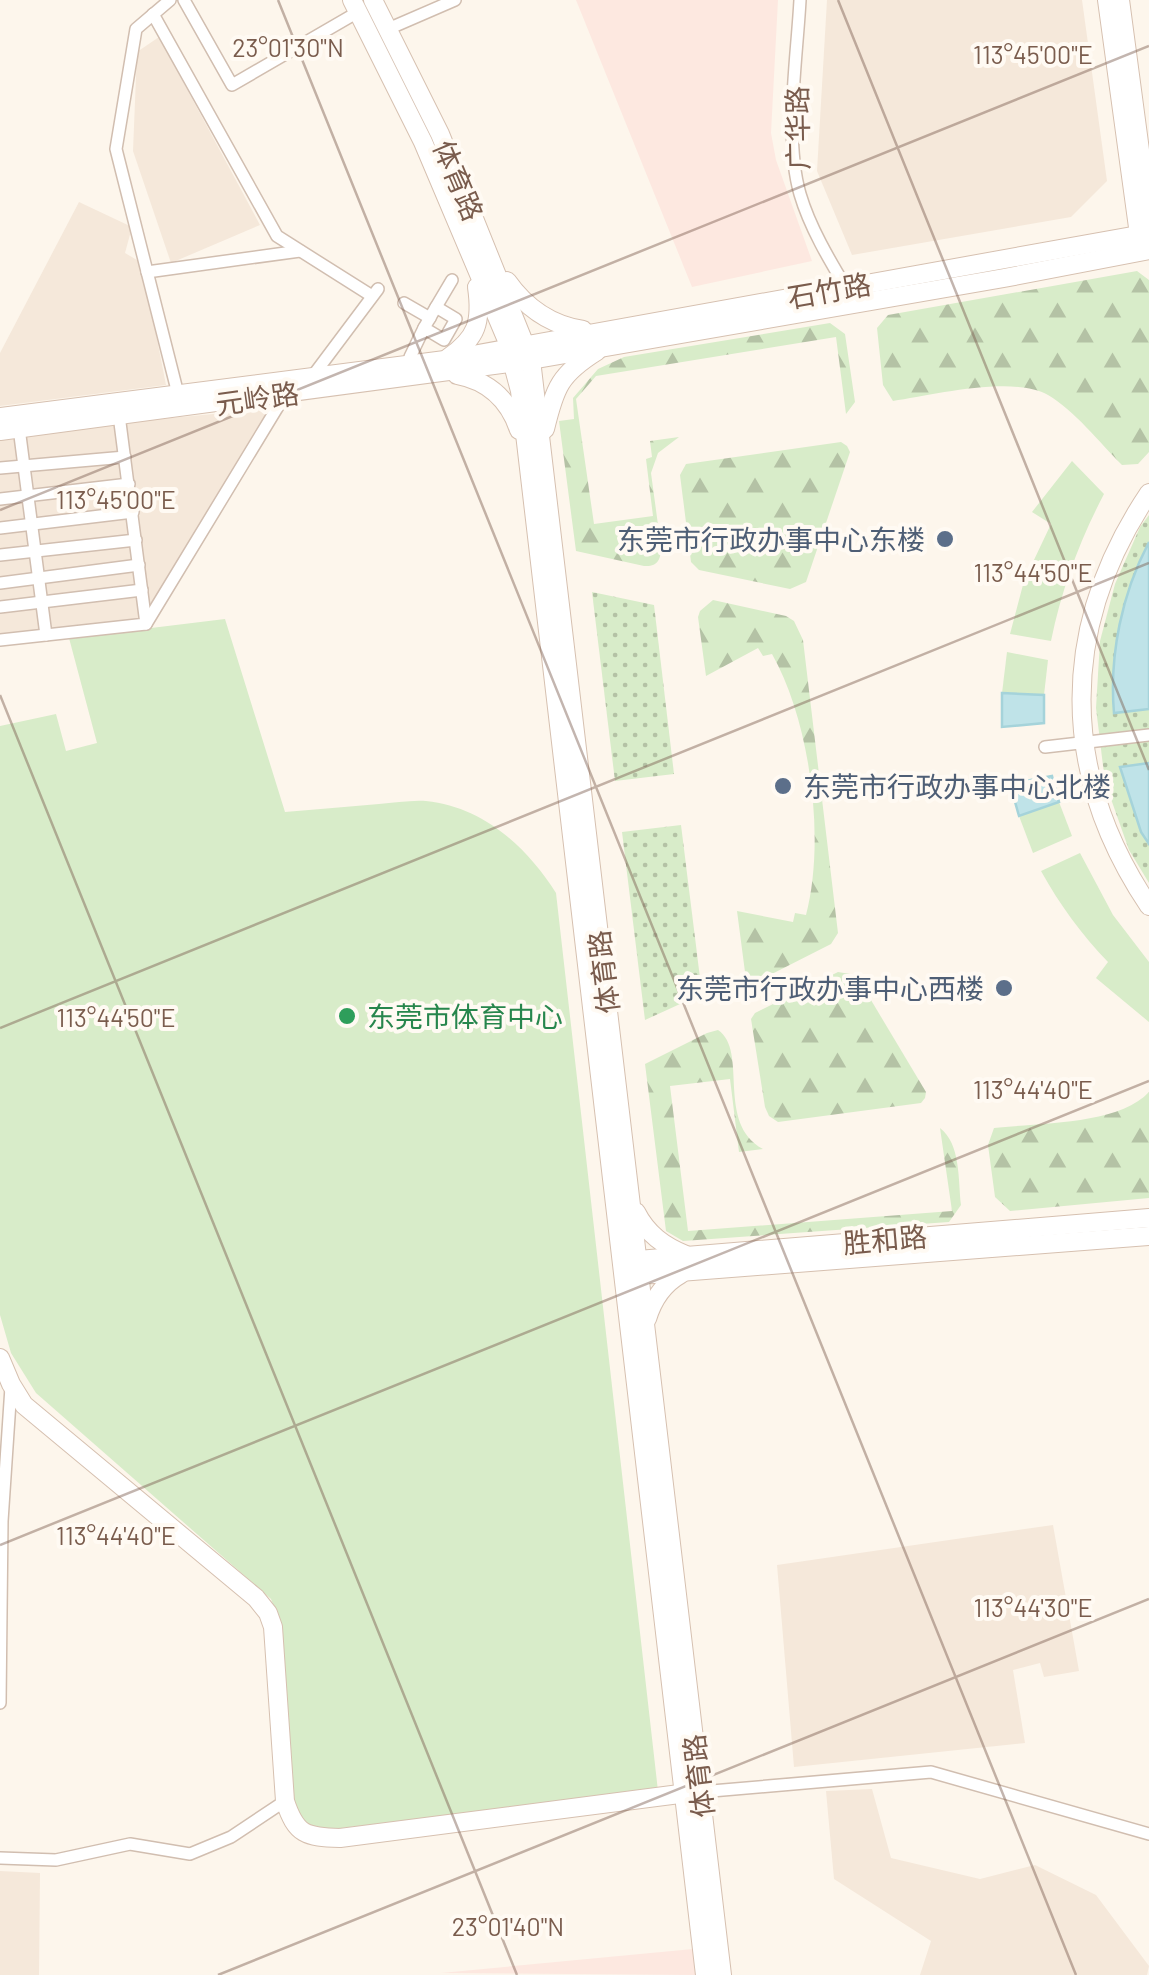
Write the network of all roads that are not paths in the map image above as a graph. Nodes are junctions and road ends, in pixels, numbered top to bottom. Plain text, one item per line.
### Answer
1 (170, 0) edge
2 (184, 0) edge
3 (800, 0) edge
4 (1107, 0) edge
5 (1120, 0) edge
6 (450, 1) edge
7 (361, 4) edge
8 (153, 14) junction
9 (388, 29) junction
10 (1149, 218) edge
11 (1145, 242) edge
12 (300, 250) junction
13 (482, 259) junction
14 (147, 272) junction
15 (452, 280) dead end
16 (850, 295) junction
17 (404, 303) dead end
18 (430, 318) junction
19 (450, 329) junction
20 (463, 336) dead end
21 (601, 340) junction
22 (520, 355) junction
23 (410, 357) dead end
24 (446, 366) junction
25 (312, 377) junction
26 (178, 394) junction
27 (288, 394) junction
28 (119, 415) junction
29 (0, 417) edge
30 (20, 428) junction
31 (0, 431) edge
32 (533, 445) junction
33 (125, 457) junction
34 (25, 466) junction
35 (0, 468) edge
36 (129, 484) junction
37 (1149, 493) edge
38 (29, 496) junction
39 (0, 500) edge
40 (133, 512) junction
41 (32, 524) junction
42 (0, 528) edge
43 (136, 540) junction
44 (36, 551) junction
45 (0, 555) edge
46 (139, 565) junction
47 (39, 578) junction
48 (0, 582) edge
49 (142, 590) junction
50 (42, 602) junction
51 (0, 608) edge
52 (146, 624) junction
53 (46, 635) junction
54 (0, 640) edge
55 (1149, 735) edge
56 (1085, 743) junction
57 (1045, 748) dead end
58 (1149, 906) edge
59 (630, 1194) junction
60 (1149, 1235) edge
61 (688, 1264) junction
62 (630, 1268) junction
63 (646, 1335) junction
64 (0, 1358) edge
65 (11, 1384) junction
66 (0, 1703) edge
67 (692, 1792) junction
68 (285, 1801) junction
69 (1149, 1834) edge
70 (0, 1858) edge
71 (705, 1975) edge
72 (722, 1975) edge

1 - 8 street
2 - 7 street
3 - 16 street, 广华路
4 - 11 main road
5 - 10 main road
6 - 9 street
7 - 9 main road, 体育路
7 - 13 main road, 体育路
8 - 12 street
8 - 14 street
9 - 13 main road, 体育路
11 - 16 main road, 石竹路
12 - 14 street
12 - 25 street
13 - 21 main road
13 - 22 main road, 体育路
13 - 24 main road
14 - 26 street
15 - 18 street
16 - 21 main road, 石竹路
17 - 18 street
18 - 19 street
18 - 19 street
18 - 23 street
19 - 20 street
21 - 22 main road, 石竹路
21 - 32 main road
22 - 24 main road, 元岭路
22 - 32 main road, 体育路
24 - 25 main road, 元岭路
24 - 27 main road, 元岭路
24 - 32 main road
25 - 26 main road, 元岭路
26 - 29 main road, 元岭路
27 - 28 main road, 元岭路
27 - 52 street
28 - 30 main road, 元岭路
28 - 33 street
30 - 31 main road, 元岭路
30 - 34 street
32 - 59 main road, 体育路
32 - 62 main road, 体育路
33 - 34 street
33 - 36 street
34 - 35 street
34 - 38 street
36 - 38 street
36 - 40 street
37 - 56 main road
38 - 39 street
38 - 41 street
40 - 41 street
40 - 43 street
41 - 42 street
41 - 44 street
43 - 44 street
43 - 46 street
44 - 45 street
44 - 47 street
46 - 47 street
46 - 49 street
47 - 48 street
47 - 50 street
49 - 50 street
49 - 52 street
50 - 51 street
50 - 53 street
52 - 53 street
53 - 54 street
55 - 56 street
56 - 57 street
56 - 58 main road
59 - 61 main road
59 - 62 main road, 体育路
60 - 61 main road, 胜和路
61 - 62 main road, 胜和路
61 - 63 main road
62 - 63 main road, 体育路
62 - 67 main road, 体育路
63 - 67 main road, 体育路
64 - 65 main road
65 - 66 street
65 - 68 main road
67 - 68 main road
67 - 69 street
67 - 71 main road, 体育路
67 - 72 main road, 体育路
68 - 70 street

